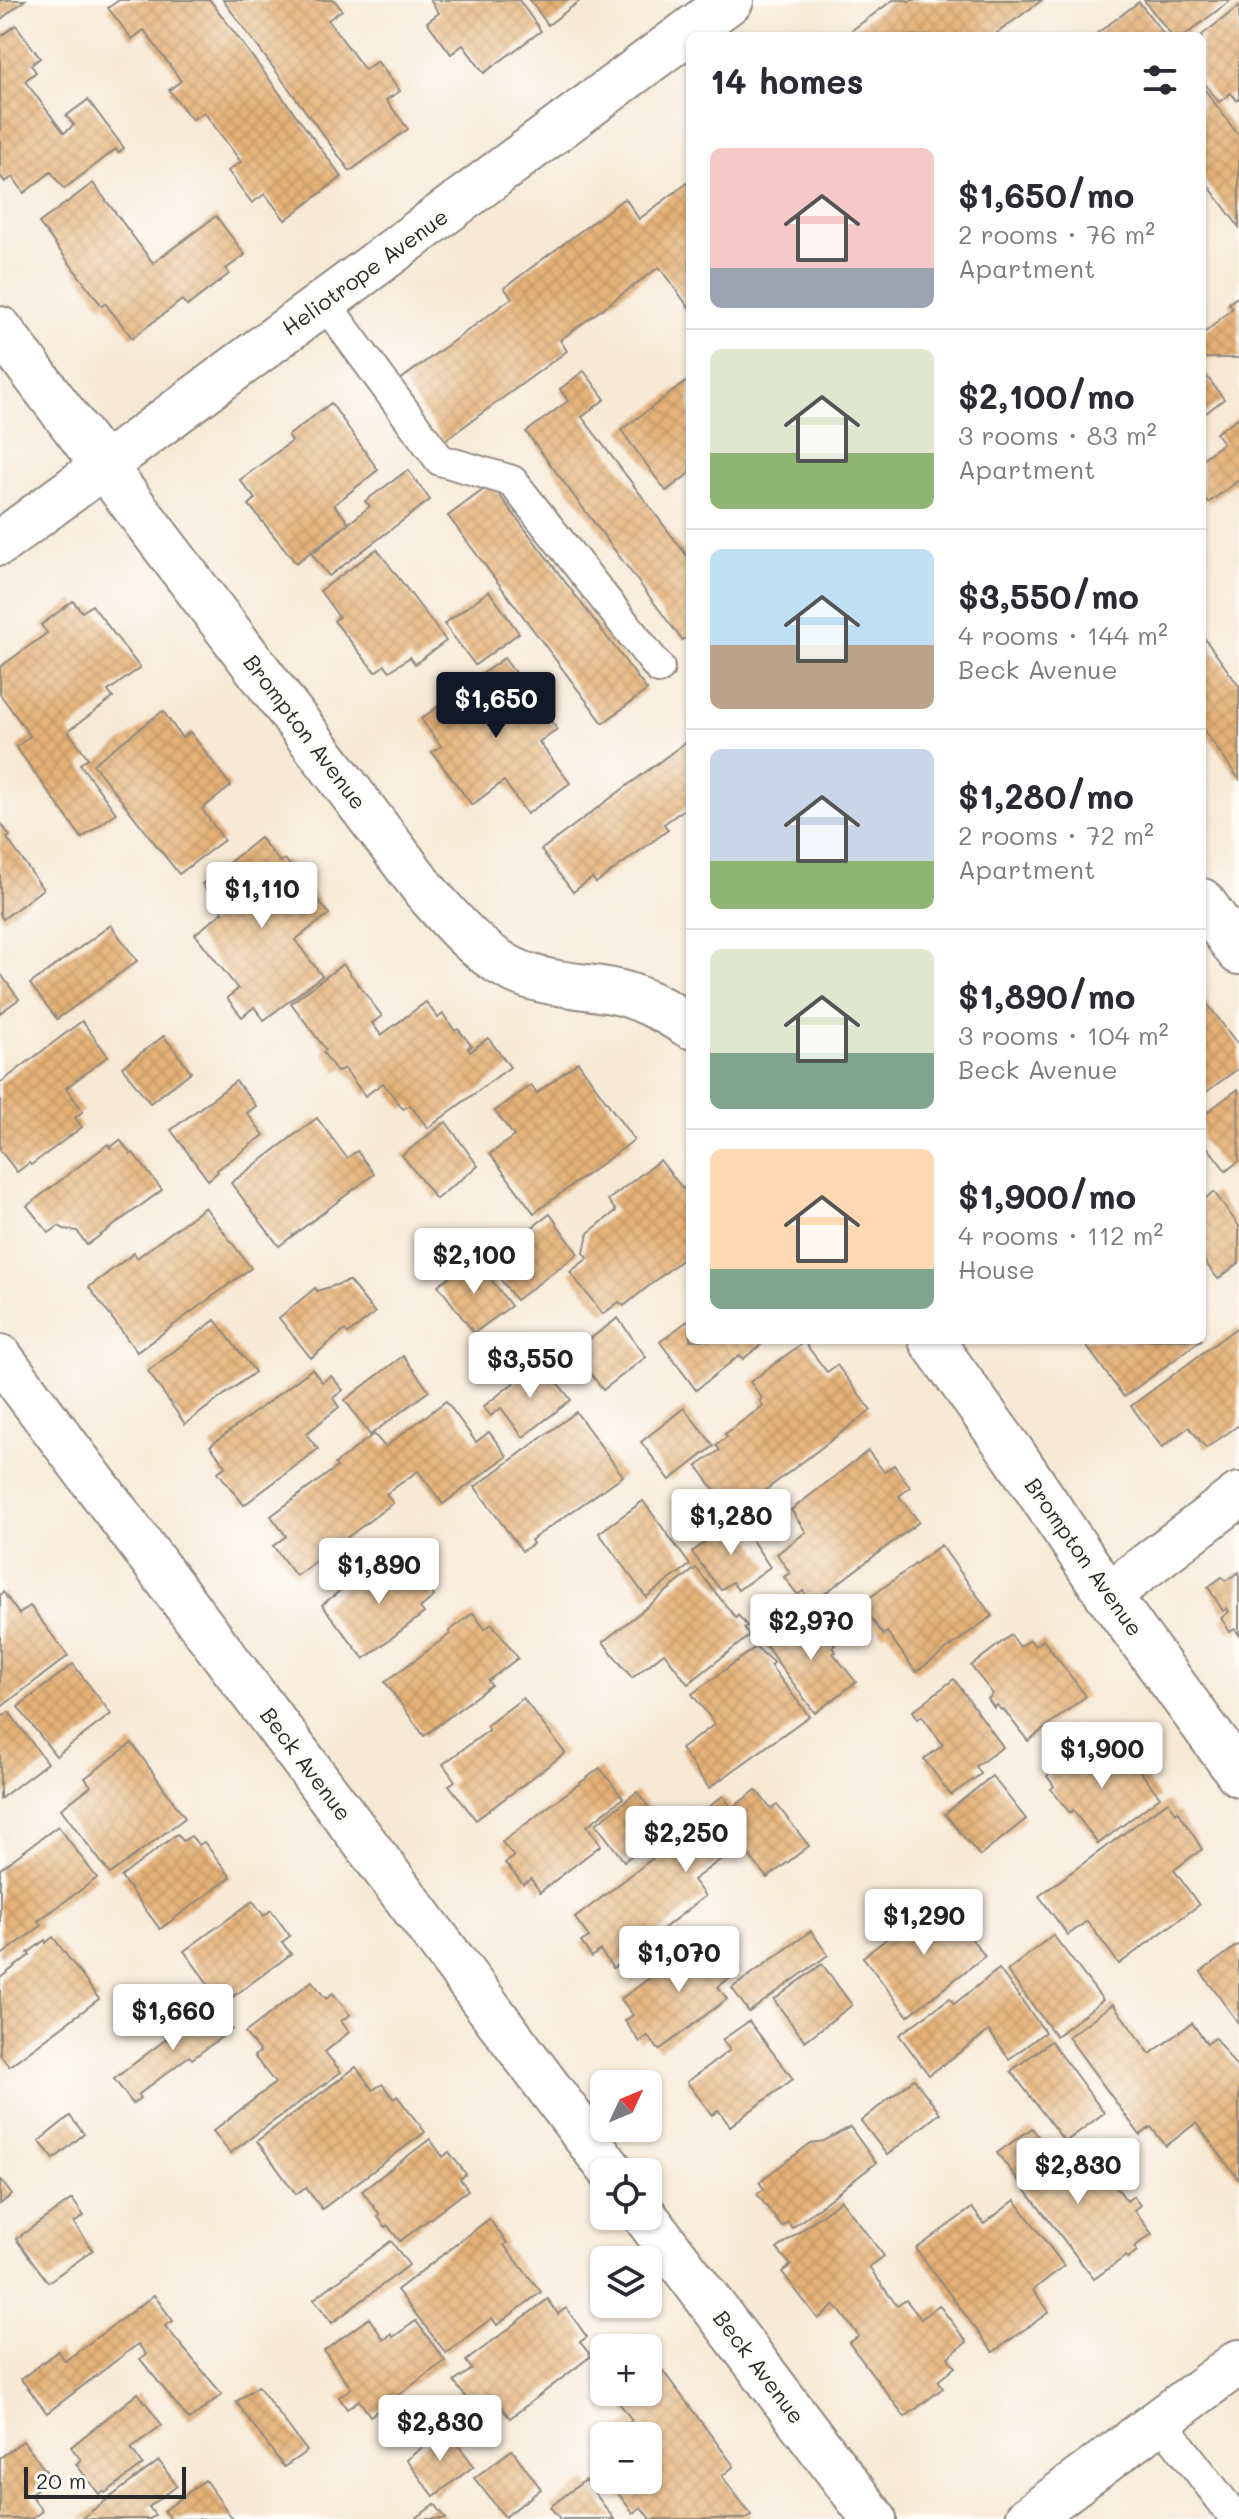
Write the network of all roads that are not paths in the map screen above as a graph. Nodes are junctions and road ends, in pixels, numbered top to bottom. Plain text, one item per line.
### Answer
1 (731, 0) edge
2 (688, 32) edge
3 (686, 33) edge
4 (324, 302) junction
5 (0, 329) edge
6 (104, 466) junction
7 (0, 543) edge
8 (659, 668) dead end
9 (1206, 907) edge
10 (1239, 952) edge
11 (686, 1023) edge
12 (934, 1344) edge
13 (0, 1357) edge
14 (1239, 1495) edge
15 (1108, 1595) junction
16 (1239, 1774) edge
17 (601, 2158) edge
18 (656, 2230) edge
19 (1239, 2362) edge
20 (1160, 2420) junction
21 (874, 2519) edge
22 (1027, 2519) edge
23 (1236, 2519) edge

1 - 2 street, Heliotrope Avenue
3 - 4 street, Heliotrope Avenue
4 - 6 street, Heliotrope Avenue
4 - 8 lane
5 - 6 street, Brompton Avenue
6 - 7 street, Heliotrope Avenue
6 - 11 street, Brompton Avenue
9 - 10 street
12 - 15 street, Brompton Avenue
13 - 17 street, Beck Avenue
14 - 15 street
15 - 16 street, Brompton Avenue
18 - 21 street, Beck Avenue
19 - 20 street
20 - 22 street
20 - 23 lane

